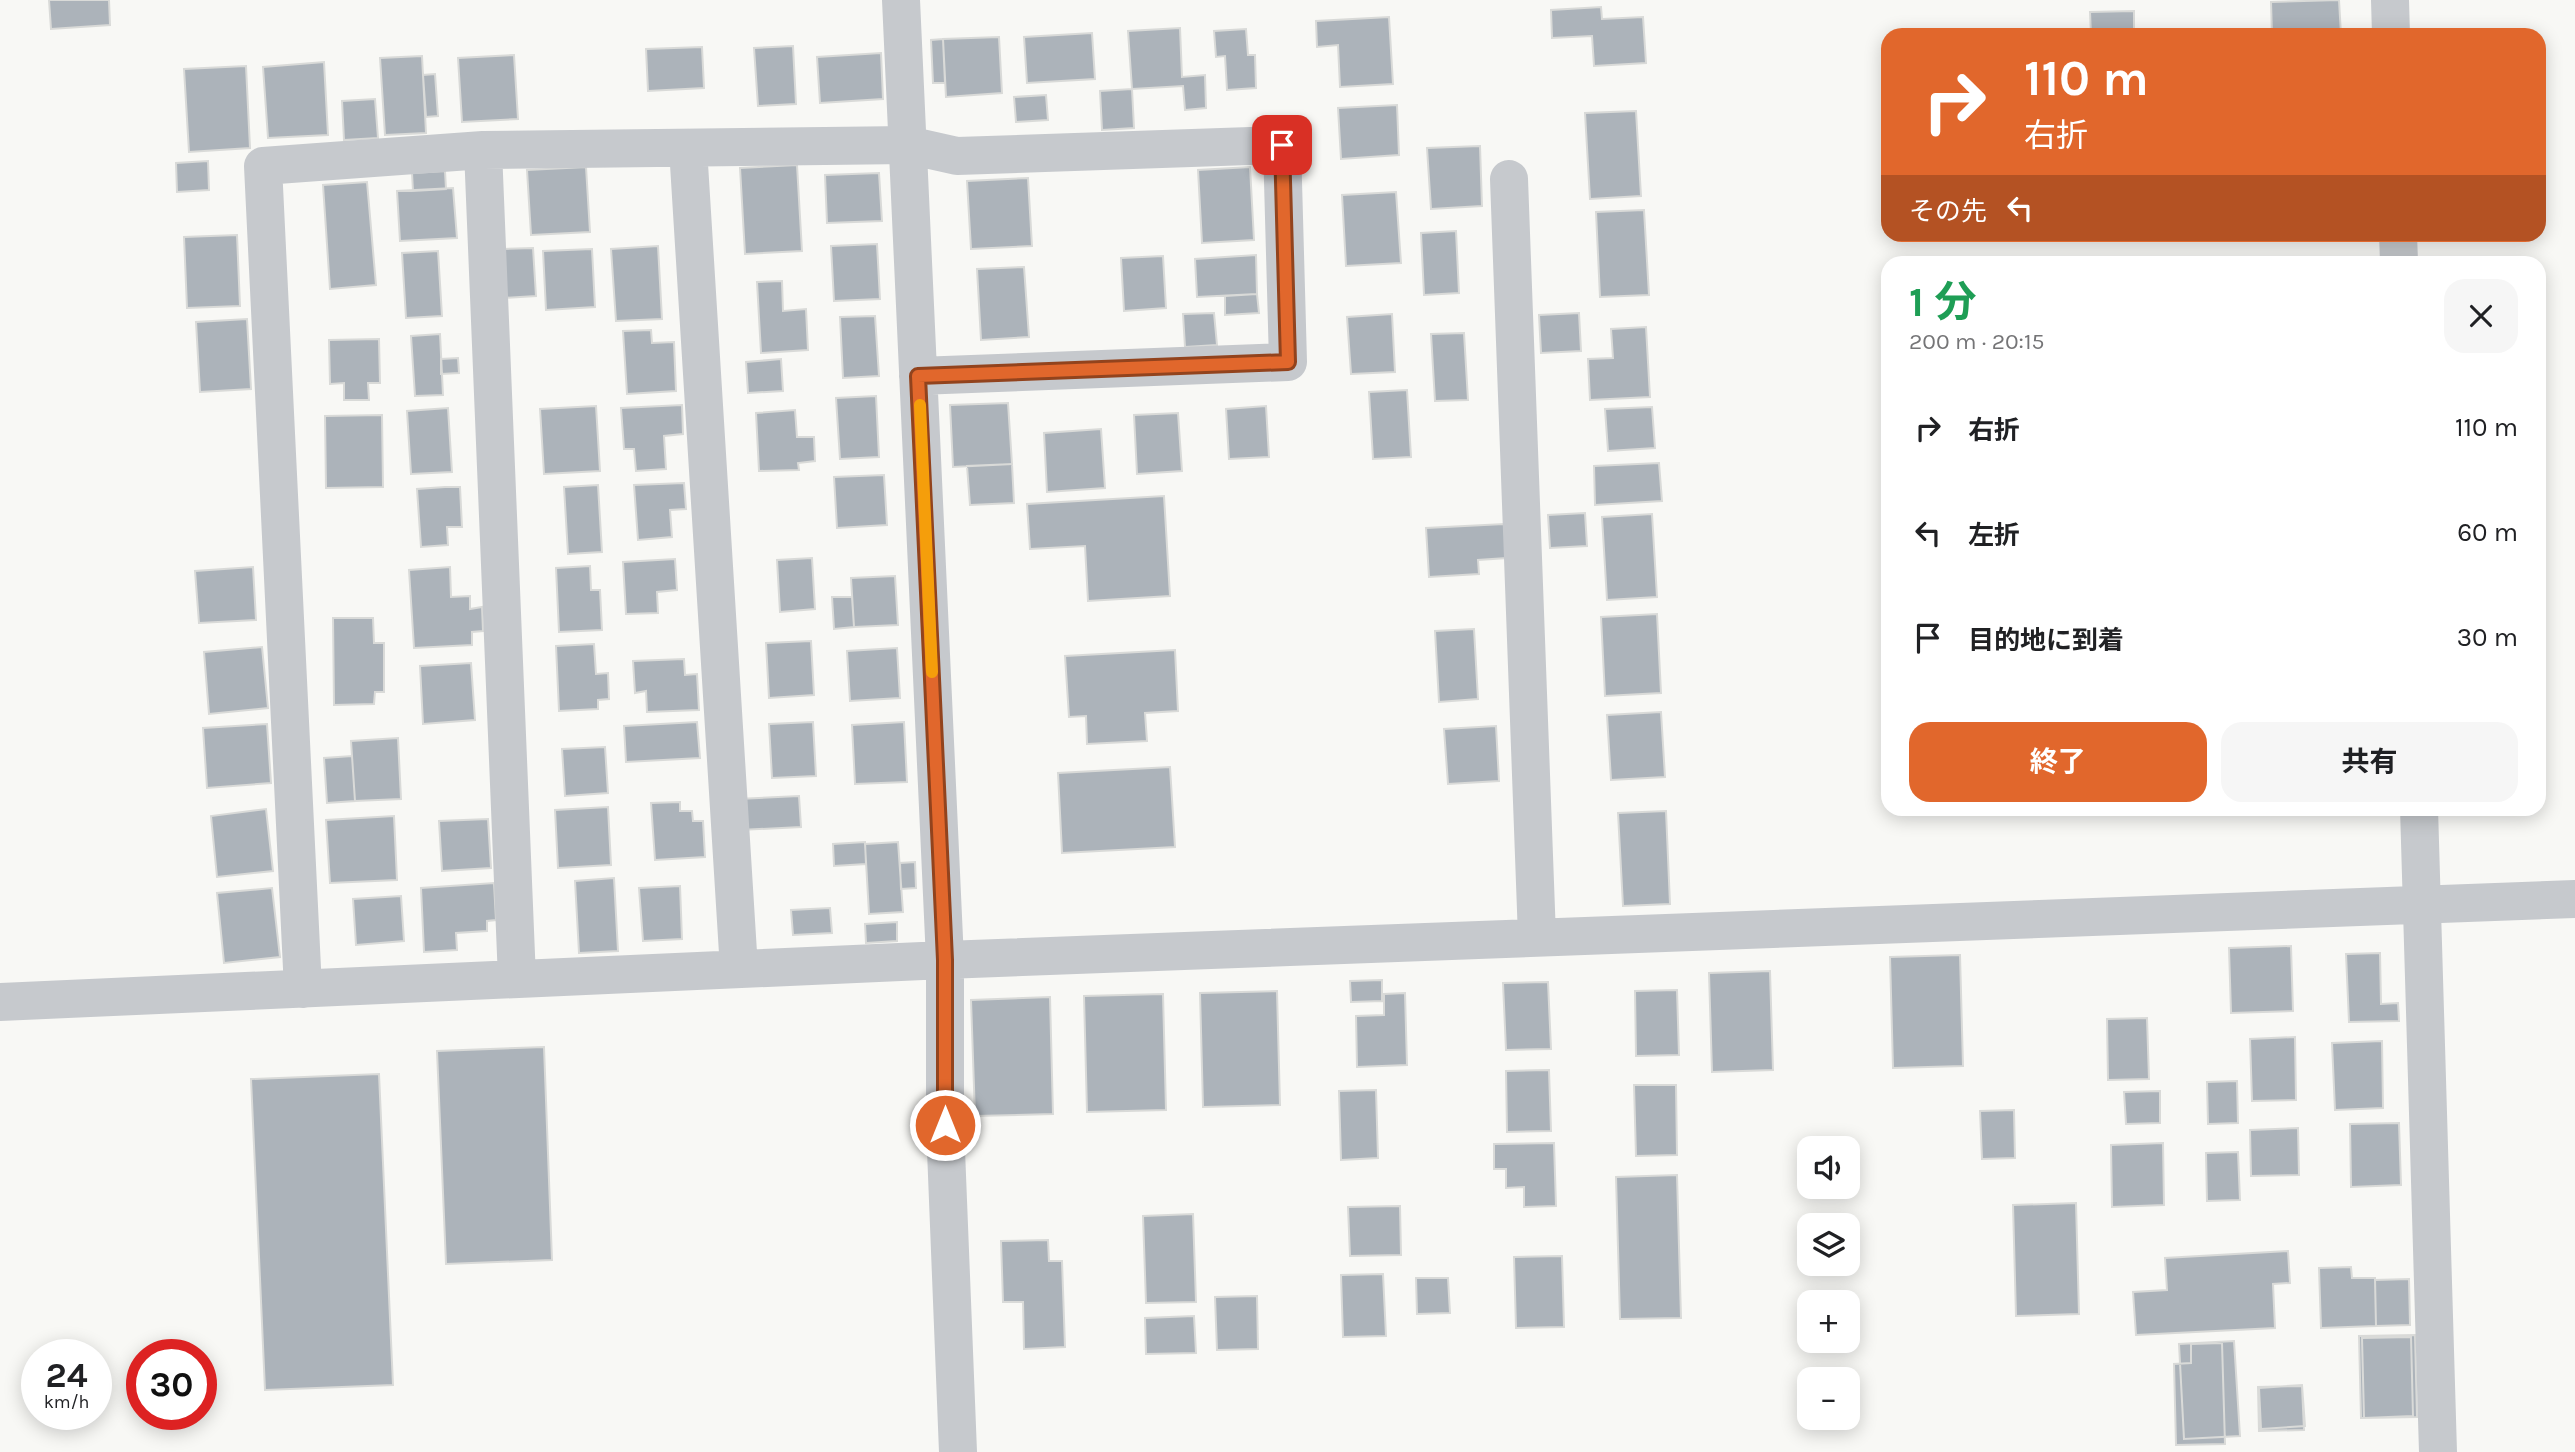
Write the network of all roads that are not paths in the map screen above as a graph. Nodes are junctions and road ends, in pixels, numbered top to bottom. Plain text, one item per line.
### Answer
1 (901, 0) edge
2 (2390, 0) edge
3 (2391, 28) edge
4 (908, 145) junction
5 (688, 148) junction
6 (483, 150) junction
7 (1509, 179) dead end
8 (918, 376) junction
9 (2419, 816) edge
10 (2575, 899) edge
11 (2422, 903) junction
12 (1537, 937) junction
13 (945, 960) junction
14 (739, 969) junction
15 (517, 979) junction
16 (303, 989) junction
17 (0, 1002) edge
18 (958, 1452) edge
19 (2438, 1452) edge

1 - 4 street
2 - 3 street
4 - 5 street
4 - 8 street
4 - 8 street
5 - 6 street
5 - 14 street
6 - 15 street
6 - 16 street
7 - 12 street
8 - 13 street
9 - 11 street
10 - 11 street
11 - 12 street
11 - 19 street
12 - 13 street
13 - 14 street
13 - 18 street
14 - 15 street
15 - 16 street
16 - 17 street

